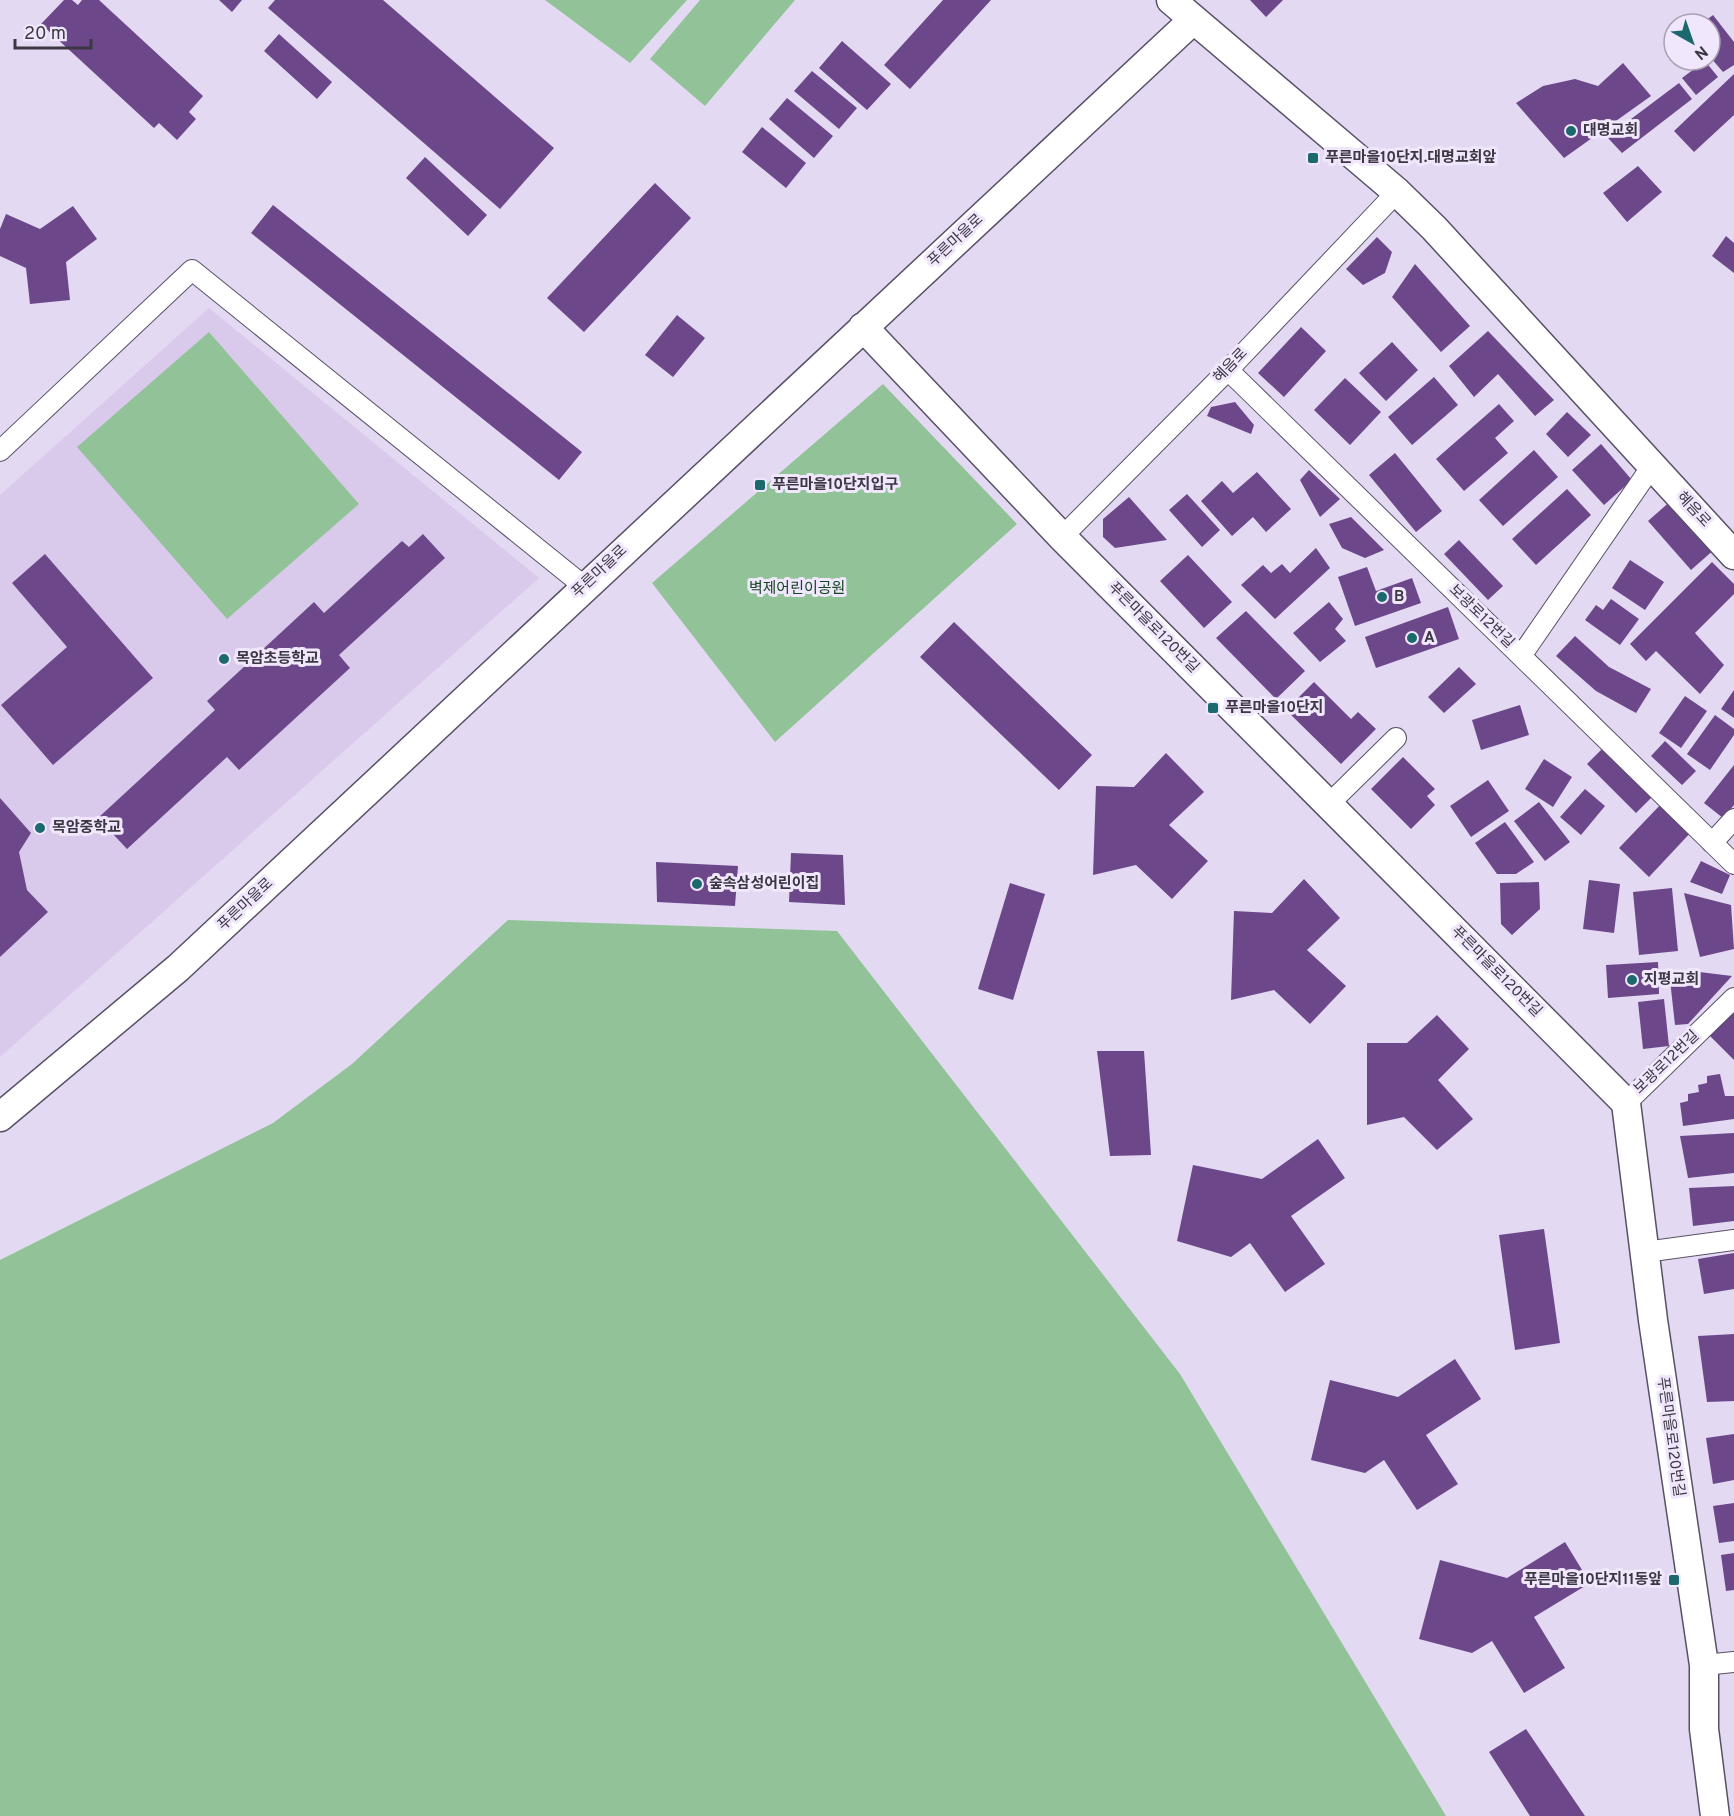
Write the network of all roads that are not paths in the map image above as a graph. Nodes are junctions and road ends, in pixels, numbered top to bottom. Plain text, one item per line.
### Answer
1 (1171, 0) edge
2 (1193, 20) junction
3 (1397, 192) junction
4 (863, 327) junction
5 (1228, 370) junction
6 (0, 451) edge
7 (1652, 466) junction
8 (1062, 537) junction
9 (1734, 555) edge
10 (585, 587) junction
11 (1521, 656) junction
12 (1396, 738) dead end
13 (1329, 804) junction
14 (1734, 819) edge
15 (1712, 843) junction
16 (1734, 864) edge
17 (1734, 998) edge
18 (1626, 1103) junction
19 (0, 1117) edge
20 (1734, 1240) edge
21 (1645, 1252) junction
22 (1734, 1662) edge
23 (1704, 1665) junction
24 (1715, 1816) edge

1 - 2 main road, 혜음로
2 - 3 main road, 혜음로
2 - 4 main road, 푸른마을로
3 - 5 street, 혜음로
3 - 7 main road, 혜음로
4 - 8 main road, 푸른마을로120번길
4 - 10 main road, 푸른마을로
5 - 8 street, 혜음로
5 - 11 street, 보광로12번길
6 - 10 street
7 - 9 main road, 혜음로
7 - 11 street
8 - 13 main road, 푸른마을로120번길
10 - 19 main road, 푸른마을로
11 - 15 street, 보광로12번길
12 - 13 street
13 - 18 main road, 푸른마을로120번길
14 - 15 street
15 - 16 street, 보광로12번길
17 - 18 street, 보광로12번길
18 - 21 main road, 푸른마을로120번길
20 - 21 street
21 - 23 main road, 푸른마을로120번길
22 - 23 street
23 - 24 main road, 푸른마을로120번길

